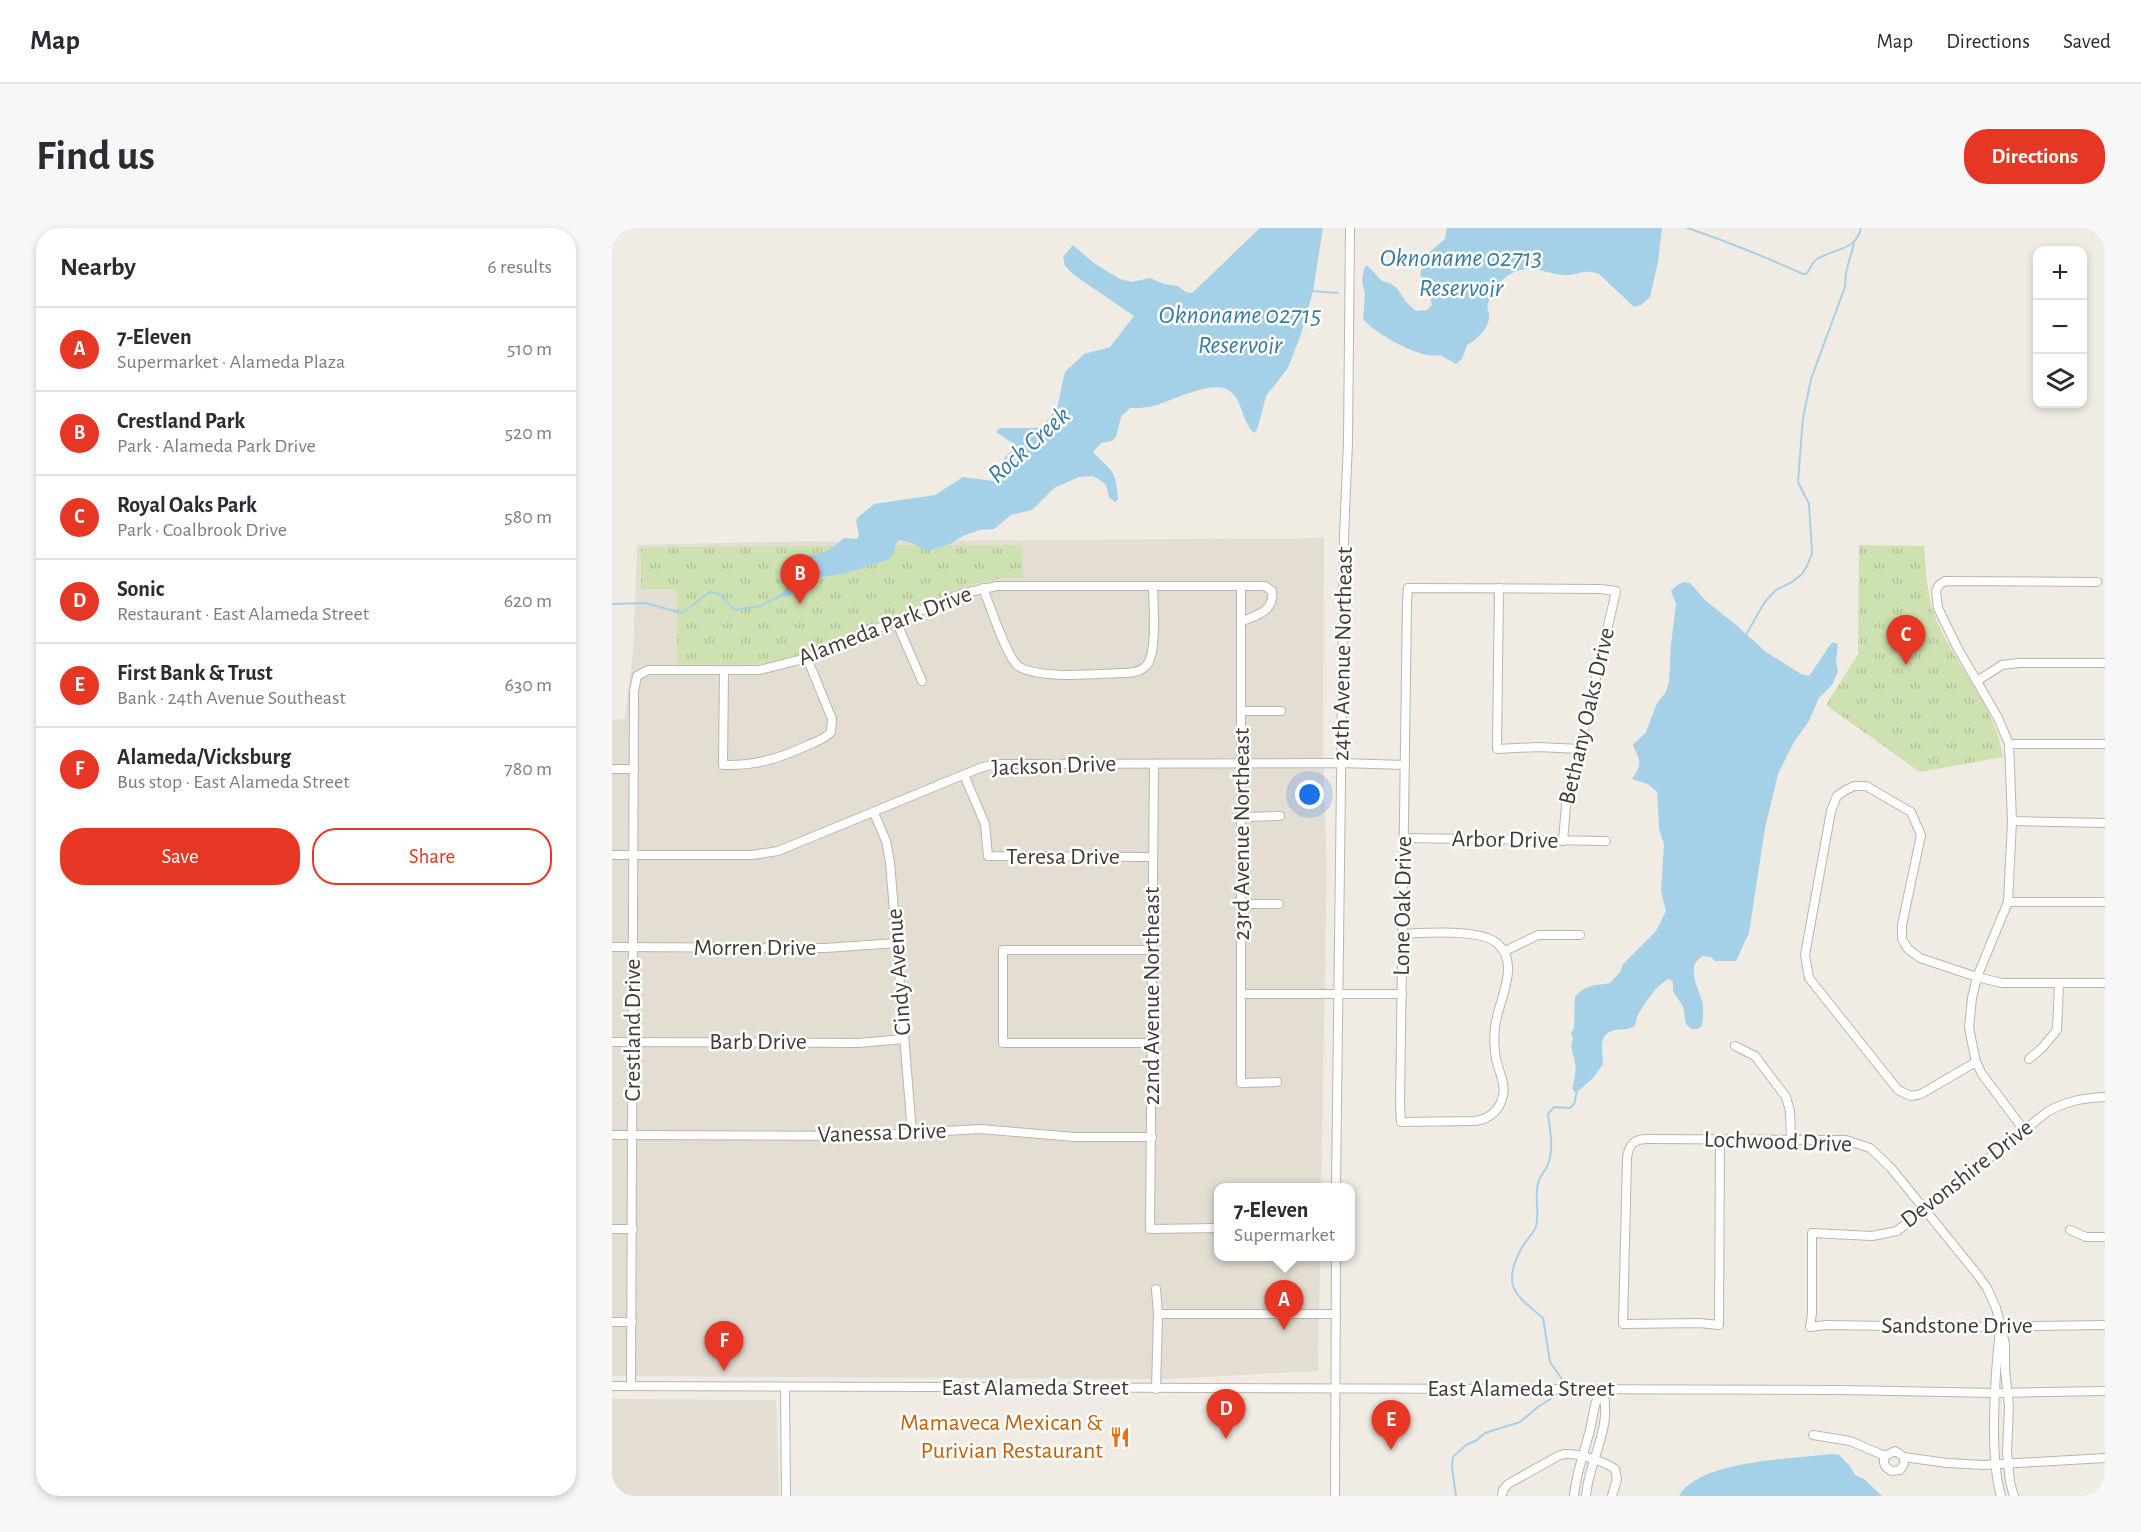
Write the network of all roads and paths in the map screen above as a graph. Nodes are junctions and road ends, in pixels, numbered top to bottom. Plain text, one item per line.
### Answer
1 (1350, 228) edge
2 (2097, 582) dead end
3 (1153, 585) junction
4 (1241, 585) junction
5 (983, 588) junction
6 (1499, 588) junction
7 (896, 621) junction
8 (1242, 621) junction
9 (807, 658) junction
10 (2105, 663) edge
11 (724, 671) junction
12 (639, 674) joint
13 (922, 681) dead end
14 (1977, 681) junction
15 (1242, 711) junction
16 (1281, 711) dead end
17 (2009, 744) junction
18 (2105, 744) edge
19 (1580, 749) junction
20 (1341, 763) junction
21 (1154, 764) junction
22 (1242, 765) junction
23 (1406, 765) junction
24 (612, 769) edge
25 (634, 769) junction
26 (964, 775) junction
27 (874, 813) junction
28 (1280, 816) dead end
29 (1241, 817) junction
30 (2012, 821) junction
31 (2105, 824) edge
32 (1404, 838) junction
33 (1563, 841) junction
34 (1606, 841) dead end
35 (612, 855) edge
36 (634, 855) junction
37 (1152, 857) junction
38 (2008, 902) junction
39 (2105, 902) edge
40 (1242, 904) junction
41 (1279, 904) dead end
42 (1403, 934) junction
43 (1580, 935) dead end
44 (897, 943) junction
45 (612, 947) edge
46 (633, 947) junction
47 (1152, 950) junction
48 (1505, 951) junction
49 (1977, 977) junction
50 (2105, 983) edge
51 (2059, 984) junction
52 (1241, 994) junction
53 (1339, 994) junction
54 (1402, 994) junction
55 (904, 1039) junction
56 (612, 1042) edge
57 (633, 1042) junction
58 (1152, 1043) junction
59 (1735, 1046) dead end
60 (2029, 1059) dead end
61 (1976, 1062) junction
62 (1277, 1082) dead end
63 (2105, 1097) edge
64 (2024, 1130) junction
65 (912, 1133) junction
66 (612, 1135) edge
67 (633, 1135) junction
68 (1152, 1137) junction
69 (1720, 1140) junction
70 (1791, 1140) junction
71 (1336, 1183) edge
72 (1924, 1210) junction
73 (612, 1228) edge
74 (1214, 1228) edge
75 (633, 1229) junction
76 (2070, 1230) dead end
77 (2105, 1237) edge
78 (1336, 1261) edge
79 (1156, 1289) dead end
80 (1158, 1314) junction
81 (1336, 1314) junction
82 (612, 1322) edge
83 (632, 1322) junction
84 (2105, 1325) edge
85 (2000, 1326) junction
86 (1810, 1327) joint
87 (612, 1386) edge
88 (632, 1386) junction
89 (785, 1387) junction
90 (1335, 1388) junction
91 (1996, 1388) junction
92 (2007, 1388) junction
93 (1156, 1389) junction
94 (1602, 1389) junction
95 (2105, 1391) edge
96 (1813, 1435) dead end
97 (1885, 1456) junction
98 (1581, 1457) junction
99 (1904, 1457) junction
100 (2105, 1458) edge
101 (1593, 1460) junction
102 (2008, 1464) junction
103 (1996, 1465) junction
104 (786, 1496) edge
105 (1335, 1496) edge
106 (1502, 1496) edge
107 (1574, 1496) edge
108 (1586, 1496) edge
109 (1612, 1496) edge
110 (2001, 1496) edge
111 (2014, 1496) edge

1 - 20 street, 24th Avenue Northeast
2 - 14 street
3 - 4 street, Alameda Park Drive
3 - 5 street, Alameda Park Drive
3 - 5 street
4 - 8 street, 23rd Avenue Northeast
4 - 8 street, Alameda Park Drive
5 - 7 street, Alameda Park Drive
6 - 19 street
6 - 19 street, Bethany Oaks Drive
6 - 23 street, Lone Oak Drive
7 - 9 street, Alameda Park Drive
7 - 13 street
8 - 15 street, 23rd Avenue Northeast
9 - 11 street, Alameda Park Drive
9 - 11 street
10 - 14 street
11 - 12 street, Alameda Park Drive
12 - 25 street, Crestland Drive
14 - 17 street
15 - 16 street
15 - 22 street, 23rd Avenue Northeast
17 - 18 street
17 - 30 street
19 - 33 street, Bethany Oaks Drive
20 - 22 street, Jackson Drive
20 - 23 street, Jackson Drive
20 - 53 street, 24th Avenue Northeast
21 - 22 street, Jackson Drive
21 - 26 street, Jackson Drive
21 - 37 street, 22nd Avenue Northeast
22 - 29 street, 23rd Avenue Northeast
23 - 32 street, Lone Oak Drive
24 - 25 street
25 - 36 street, Crestland Drive
26 - 27 street, Jackson Drive
26 - 37 street, Teresa Drive
27 - 36 street, Jackson Drive
27 - 44 street, Cindy Avenue
28 - 29 street
29 - 40 street, 23rd Avenue Northeast
30 - 31 street
30 - 38 street
32 - 33 street, Arbor Drive
32 - 42 street, Lone Oak Drive
33 - 34 street, Arbor Drive
35 - 36 street, Jackson Drive
36 - 46 street, Crestland Drive
37 - 47 street, 22nd Avenue Northeast
38 - 39 street
38 - 49 street
40 - 41 street
40 - 52 street, 23rd Avenue Northeast
42 - 48 street
42 - 54 street, Lone Oak Drive
43 - 48 street
44 - 46 street, Morren Drive
44 - 55 street, Cindy Avenue
45 - 46 street, Morren Drive
46 - 57 street, Crestland Drive
47 - 58 street, 22nd Avenue Northeast
47 - 58 street
48 - 54 street, Lone Oak Drive
49 - 51 street
49 - 61 street
49 - 61 street
50 - 51 street
51 - 60 street
52 - 53 street
52 - 62 street, 23rd Avenue Northeast
53 - 54 street
53 - 71 street, 24th Avenue Northeast
55 - 57 street, Barb Drive
55 - 65 street, Cindy Avenue
56 - 57 street, Barb Drive
57 - 67 street, Crestland Drive
58 - 68 street, 22nd Avenue Northeast
59 - 70 street
61 - 64 street
63 - 64 street, Devonshire Drive
64 - 72 street, Devonshire Drive
65 - 67 street, Vanessa Drive
65 - 68 street, Vanessa Drive
66 - 67 street, Vanessa Drive
67 - 75 street, Crestland Drive
68 - 74 street, 22nd Avenue Northeast
69 - 69 street, Lochwood Drive
69 - 70 street, Lochwood Drive
70 - 72 street, Lochwood Drive
72 - 85 street, Lochwood Drive
72 - 86 street, Devonshire Drive
73 - 75 street
75 - 83 street, Crestland Drive
76 - 77 street
78 - 81 street
79 - 80 street
80 - 81 street
80 - 93 street
81 - 90 street
82 - 83 street
83 - 88 street, Crestland Drive
84 - 85 street, Sandstone Drive
85 - 86 street, Sandstone Drive
85 - 91 street, Lochwood Drive
85 - 92 street, Lochwood Drive
87 - 88 street, East Alameda Street
88 - 89 street, East Alameda Street
89 - 93 street, East Alameda Street
89 - 104 street
90 - 93 street, East Alameda Street
90 - 94 street, East Alameda Street
90 - 105 street
91 - 92 street, East Alameda Street
91 - 94 street, East Alameda Street
91 - 103 street, Lochwood Drive
92 - 95 street, East Alameda Street
92 - 102 street, Lochwood Drive
94 - 98 street
94 - 101 street
96 - 97 street
97 - 99 street
97 - 99 street
98 - 101 street
98 - 106 street
98 - 107 street
99 - 103 street
100 - 102 street
101 - 108 street
101 - 109 street
102 - 103 street
102 - 111 street, Lochwood Drive
103 - 110 street, Lochwood Drive

